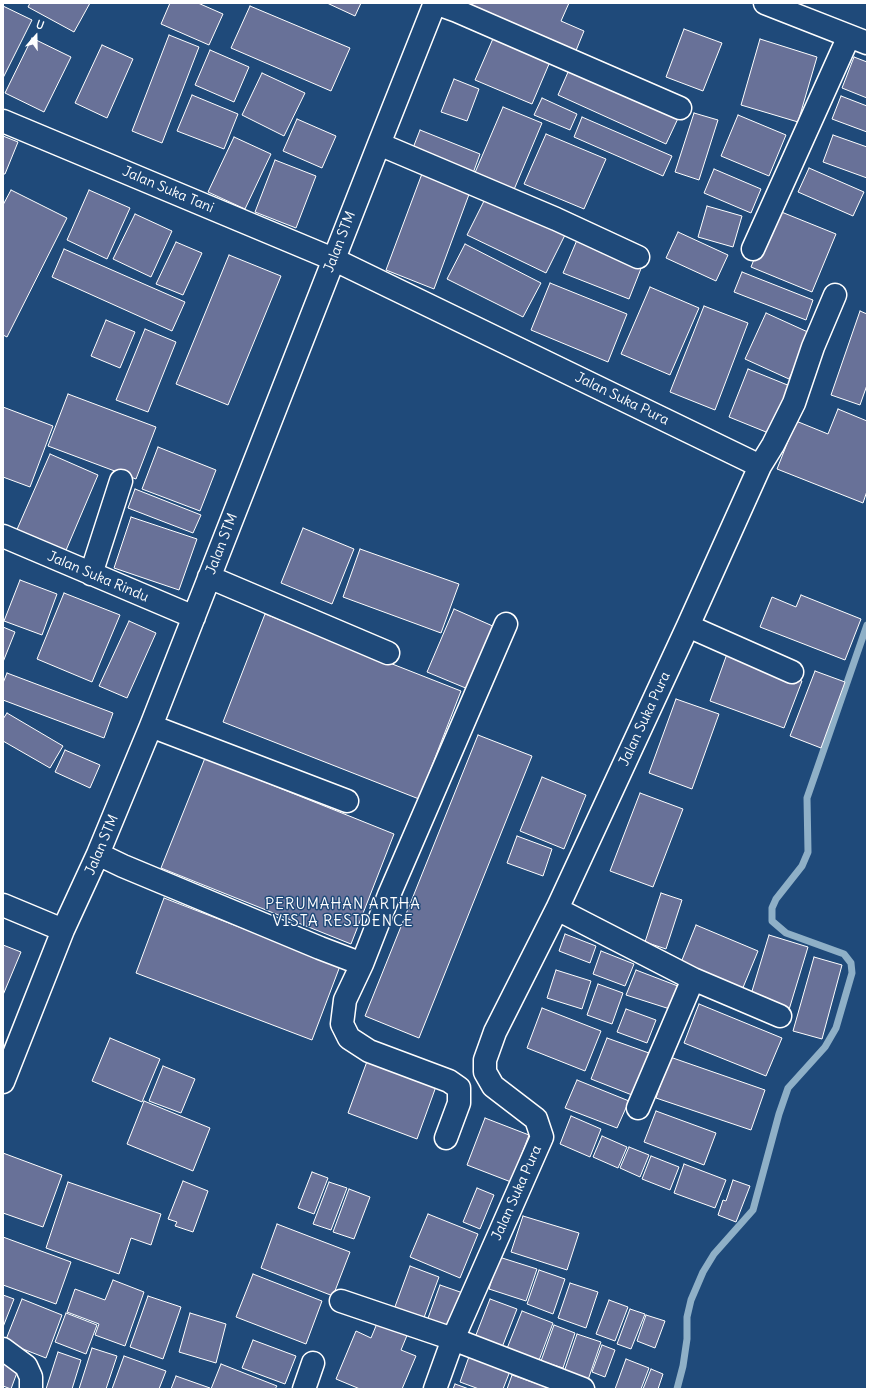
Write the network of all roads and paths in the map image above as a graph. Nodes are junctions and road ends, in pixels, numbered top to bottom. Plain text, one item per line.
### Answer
1 (435, 3) edge
2 (765, 3) edge
3 (858, 40) edge
4 (680, 108) dead end
5 (3, 121) edge
6 (379, 144) junction
7 (753, 249) dead end
8 (638, 257) dead end
9 (333, 259) junction
10 (835, 295) dead end
11 (760, 466) junction
12 (121, 481) dead end
13 (3, 536) edge
14 (91, 574) junction
15 (209, 577) junction
16 (194, 617) junction
17 (506, 624) dead end
18 (688, 626) junction
19 (388, 653) dead end
20 (792, 672) dead end
21 (151, 726) junction
22 (348, 801) dead end
23 (98, 854) junction
24 (3, 905) edge
25 (557, 909) junction
26 (63, 930) junction
27 (362, 964) junction
28 (693, 979) junction
29 (780, 1016) dead end
30 (3, 1082) edge
31 (638, 1108) dead end
32 (446, 1138) dead end
33 (341, 1301) dead end
34 (453, 1339) junction
35 (3, 1350) edge
36 (313, 1363) dead end
37 (31, 1389) edge
38 (304, 1389) edge
39 (435, 1389) edge
40 (583, 1389) edge

1 - 4 street
1 - 6 street, Jalan STM
2 - 3 street
3 - 7 street
5 - 9 street, Jalan Suka Tani
6 - 8 street
6 - 9 street, Jalan STM
9 - 11 street, Jalan Suka Pura
9 - 15 street, Jalan STM
10 - 11 street
11 - 18 street, Jalan Suka Pura
12 - 14 street
13 - 14 street, Jalan Suka Rindu
14 - 16 street, Jalan Suka Rindu
15 - 16 street, Jalan STM
15 - 19 street
16 - 21 street, Jalan STM
17 - 27 street
18 - 20 street
18 - 25 street, Jalan Suka Pura
21 - 22 street
21 - 23 street, Jalan STM
23 - 26 street, Jalan STM
23 - 27 street
24 - 26 street
25 - 28 street
25 - 34 street, Jalan Suka Pura
26 - 30 street, Jalan STM
27 - 32 street
28 - 29 street
28 - 31 street
33 - 34 street
34 - 39 street, Jalan Suka Pura
34 - 40 street
35 - 37 street
36 - 38 street

